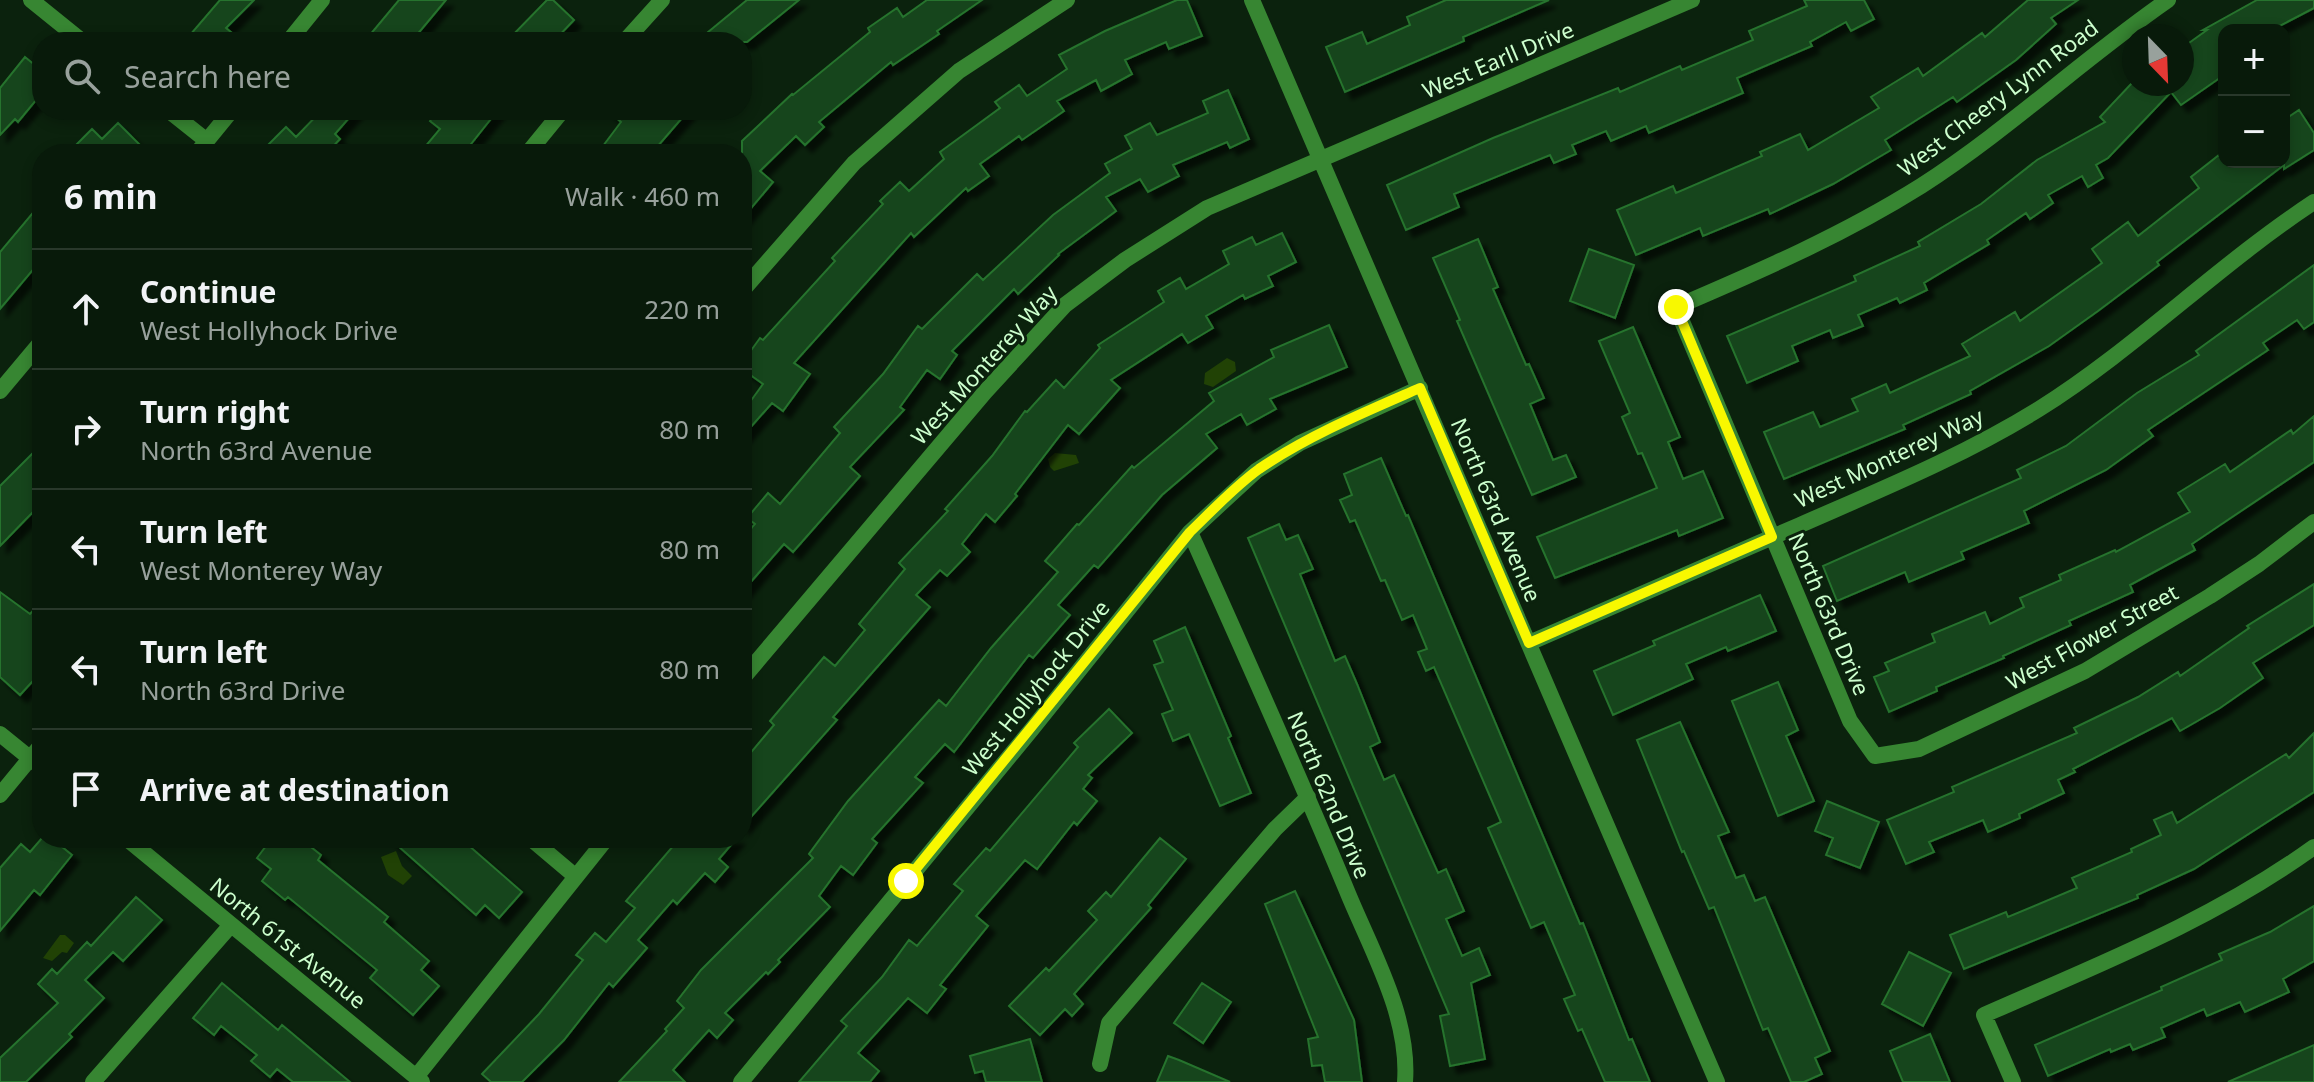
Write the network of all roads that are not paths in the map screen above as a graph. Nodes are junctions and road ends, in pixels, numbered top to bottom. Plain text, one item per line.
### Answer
1 (31, 0) edge
2 (322, 0) edge
3 (662, 0) edge
4 (1067, 0) edge
5 (1252, 0) edge
6 (1692, 0) edge
7 (2168, 0) edge
8 (71, 32) edge
9 (296, 32) edge
10 (633, 32) edge
11 (177, 120) edge
12 (224, 120) edge
13 (555, 120) edge
14 (198, 144) edge
15 (205, 144) edge
16 (535, 144) edge
17 (1321, 160) junction
18 (2314, 202) edge
19 (752, 280) edge
20 (1676, 307) joint
21 (32, 353) edge
22 (1420, 388) junction
23 (0, 391) edge
24 (2314, 522) edge
25 (1190, 532) junction
26 (1772, 537) junction
27 (1529, 643) junction
28 (752, 667) edge
29 (0, 734) edge
30 (1875, 756) joint
31 (32, 760) edge
32 (32, 767) edge
33 (0, 795) edge
34 (1308, 797) junction
35 (2314, 847) edge
36 (138, 848) edge
37 (542, 848) edge
38 (599, 848) edge
39 (575, 876) junction
40 (231, 925) junction
41 (1100, 1064) dead end
42 (419, 1079) edge
43 (93, 1082) edge
44 (741, 1082) edge
45 (1405, 1082) edge
46 (1717, 1082) edge
47 (2013, 1082) edge

1 - 8 street
2 - 9 street
3 - 10 street
4 - 19 street
5 - 17 street, North 63rd Avenue
6 - 17 street, West Earll Drive
7 - 20 street, West Cheery Lynn Road
11 - 14 street
12 - 15 street
13 - 16 street
17 - 22 street, North 63rd Avenue
17 - 28 street, West Monterey Way
18 - 26 street, West Monterey Way
20 - 26 street, North 63rd Drive
21 - 23 street
22 - 25 street, West Hollyhock Drive
22 - 27 street, North 63rd Avenue
24 - 30 street, West Flower Street
25 - 34 street, North 62nd Drive
25 - 44 street, West Hollyhock Drive
26 - 27 street, West Monterey Way
26 - 30 street, North 63rd Drive
27 - 46 street, North 63rd Avenue
29 - 31 street
32 - 33 street
34 - 41 street
34 - 45 street, North 62nd Drive
35 - 47 street
36 - 40 street, North 61st Avenue
37 - 39 street
38 - 39 street
39 - 42 street
40 - 42 street, North 61st Avenue
40 - 43 street

